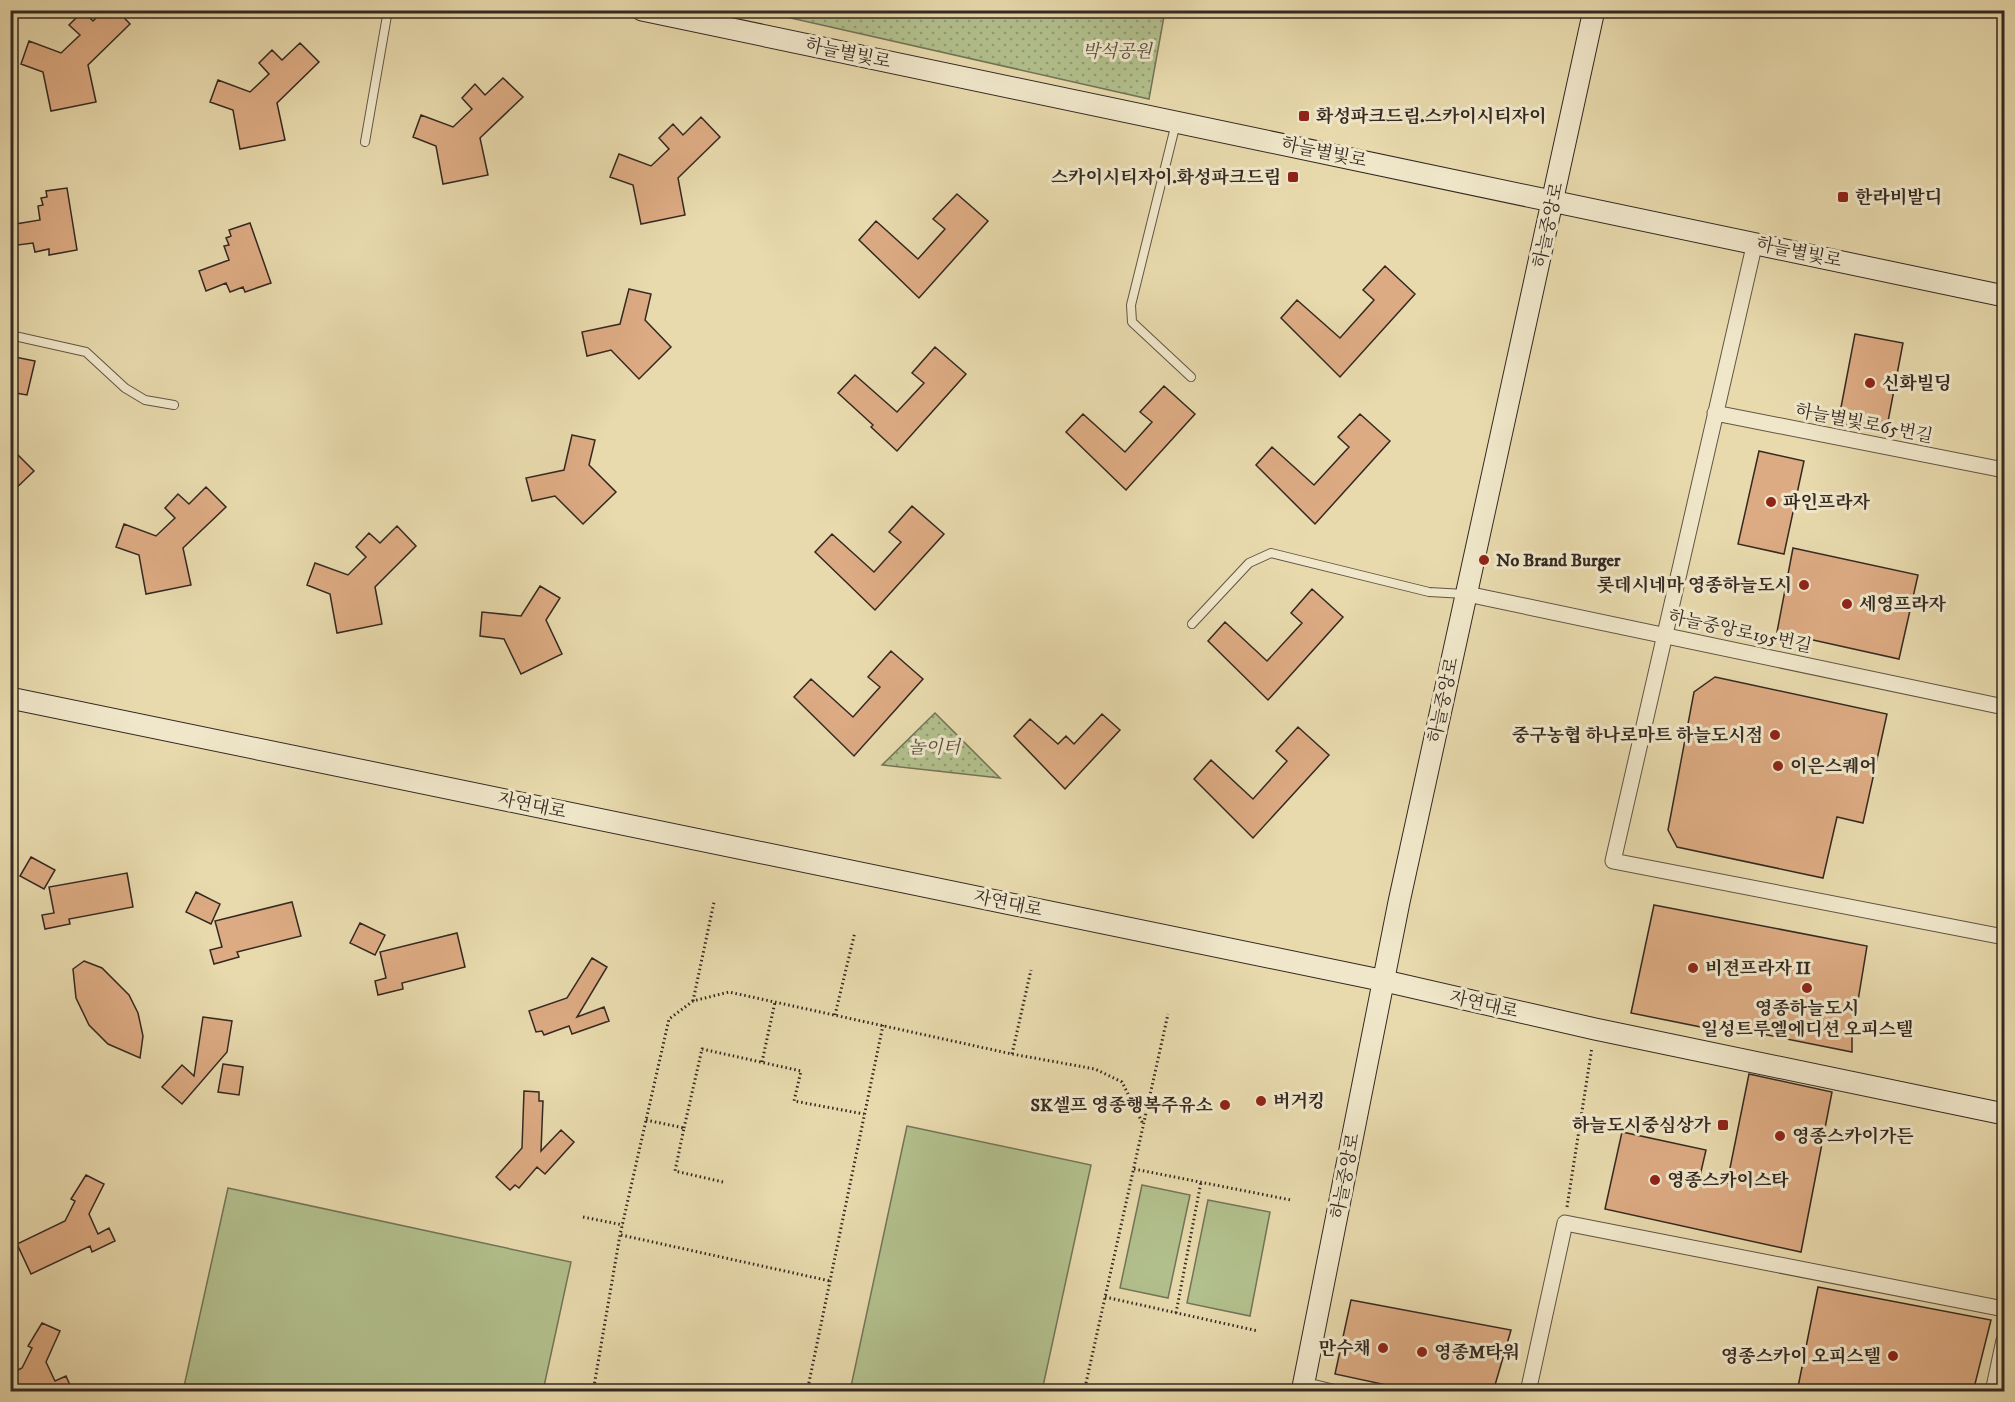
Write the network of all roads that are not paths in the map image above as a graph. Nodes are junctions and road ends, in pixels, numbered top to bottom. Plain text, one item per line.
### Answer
1 (388, 10) edge
2 (642, 10) edge
3 (1594, 10) edge
4 (1177, 121) junction
5 (365, 142) dead end
6 (1554, 200) junction
7 (1755, 242) junction
8 (2004, 296) edge
9 (10, 335) edge
10 (1191, 377) dead end
11 (174, 405) dead end
12 (1715, 413) junction
13 (2004, 470) edge
14 (1467, 594) junction
15 (1192, 624) dead end
16 (1665, 635) junction
17 (10, 698) edge
18 (2004, 707) edge
19 (2004, 937) edge
20 (1385, 981) junction
21 (2004, 1114) edge
22 (2004, 1309) edge
23 (2004, 1340) edge
24 (1302, 1388) edge
25 (1332, 1392) edge
26 (1528, 1392) edge
27 (1994, 1392) edge

1 - 5 lane
2 - 4 street, 하늘별빛로
3 - 6 street, 하늘중앙로
4 - 6 street, 하늘별빛로
4 - 10 lane
6 - 7 street, 하늘별빛로
6 - 14 street, 하늘중앙로
7 - 8 street, 하늘별빛로
7 - 12 street
9 - 11 lane
12 - 13 street, 하늘별빛로65번길
12 - 16 street
14 - 15 lane
14 - 16 street, 하늘중앙로195번길
14 - 20 street, 하늘중앙로
16 - 18 street, 하늘중앙로195번길
16 - 19 street
17 - 20 street, 자연대로
20 - 21 street, 자연대로
20 - 24 street, 하늘중앙로
22 - 26 street
23 - 27 street
24 - 25 street

